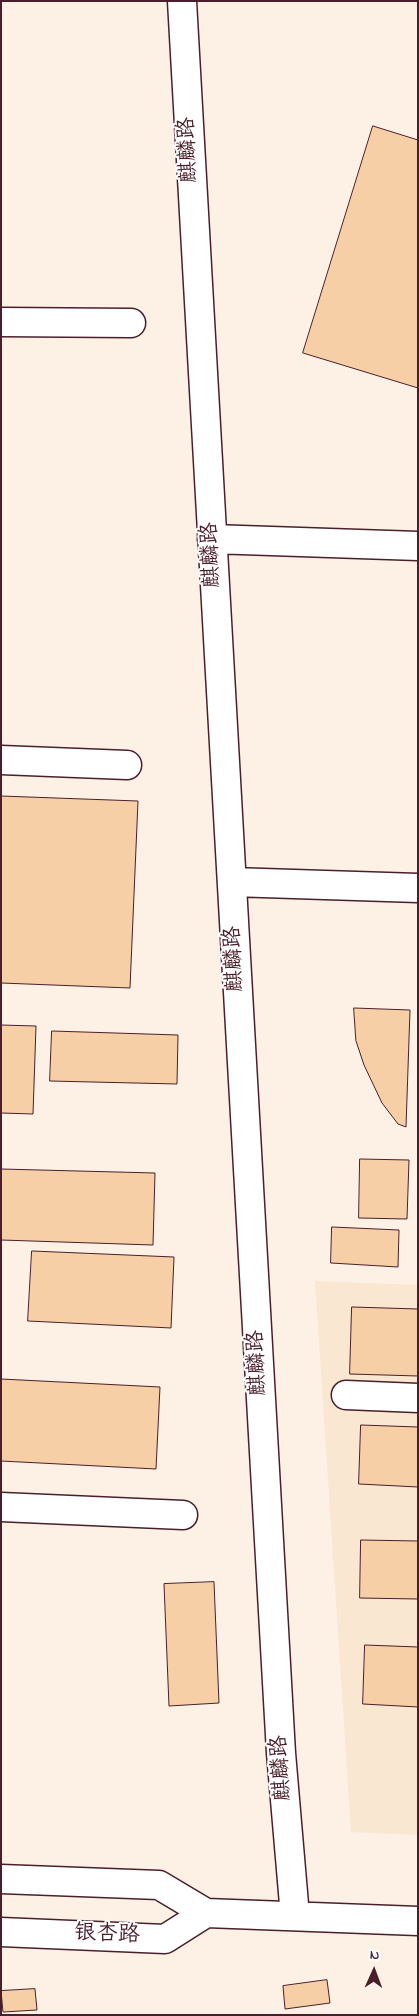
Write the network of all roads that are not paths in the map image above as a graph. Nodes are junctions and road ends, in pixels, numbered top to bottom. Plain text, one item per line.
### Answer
1 (182, 1) edge
2 (1, 322) edge
3 (131, 323) dead end
4 (212, 539) junction
5 (418, 546) edge
6 (1, 760) edge
7 (126, 765) dead end
8 (232, 882) junction
9 (418, 888) edge
10 (346, 1395) dead end
11 (418, 1398) edge
12 (1, 1507) edge
13 (183, 1515) dead end
14 (1, 1879) edge
15 (206, 1913) junction
16 (295, 1916) junction
17 (418, 1921) edge
18 (1, 1932) edge

1 - 4 street, 麒麟路
2 - 3 street
4 - 5 street
4 - 8 street, 麒麟路
6 - 7 street
8 - 9 street
8 - 16 street, 麒麟路
10 - 11 street
12 - 13 street
14 - 15 street
15 - 16 street
15 - 18 street, 银杏路
16 - 17 street

